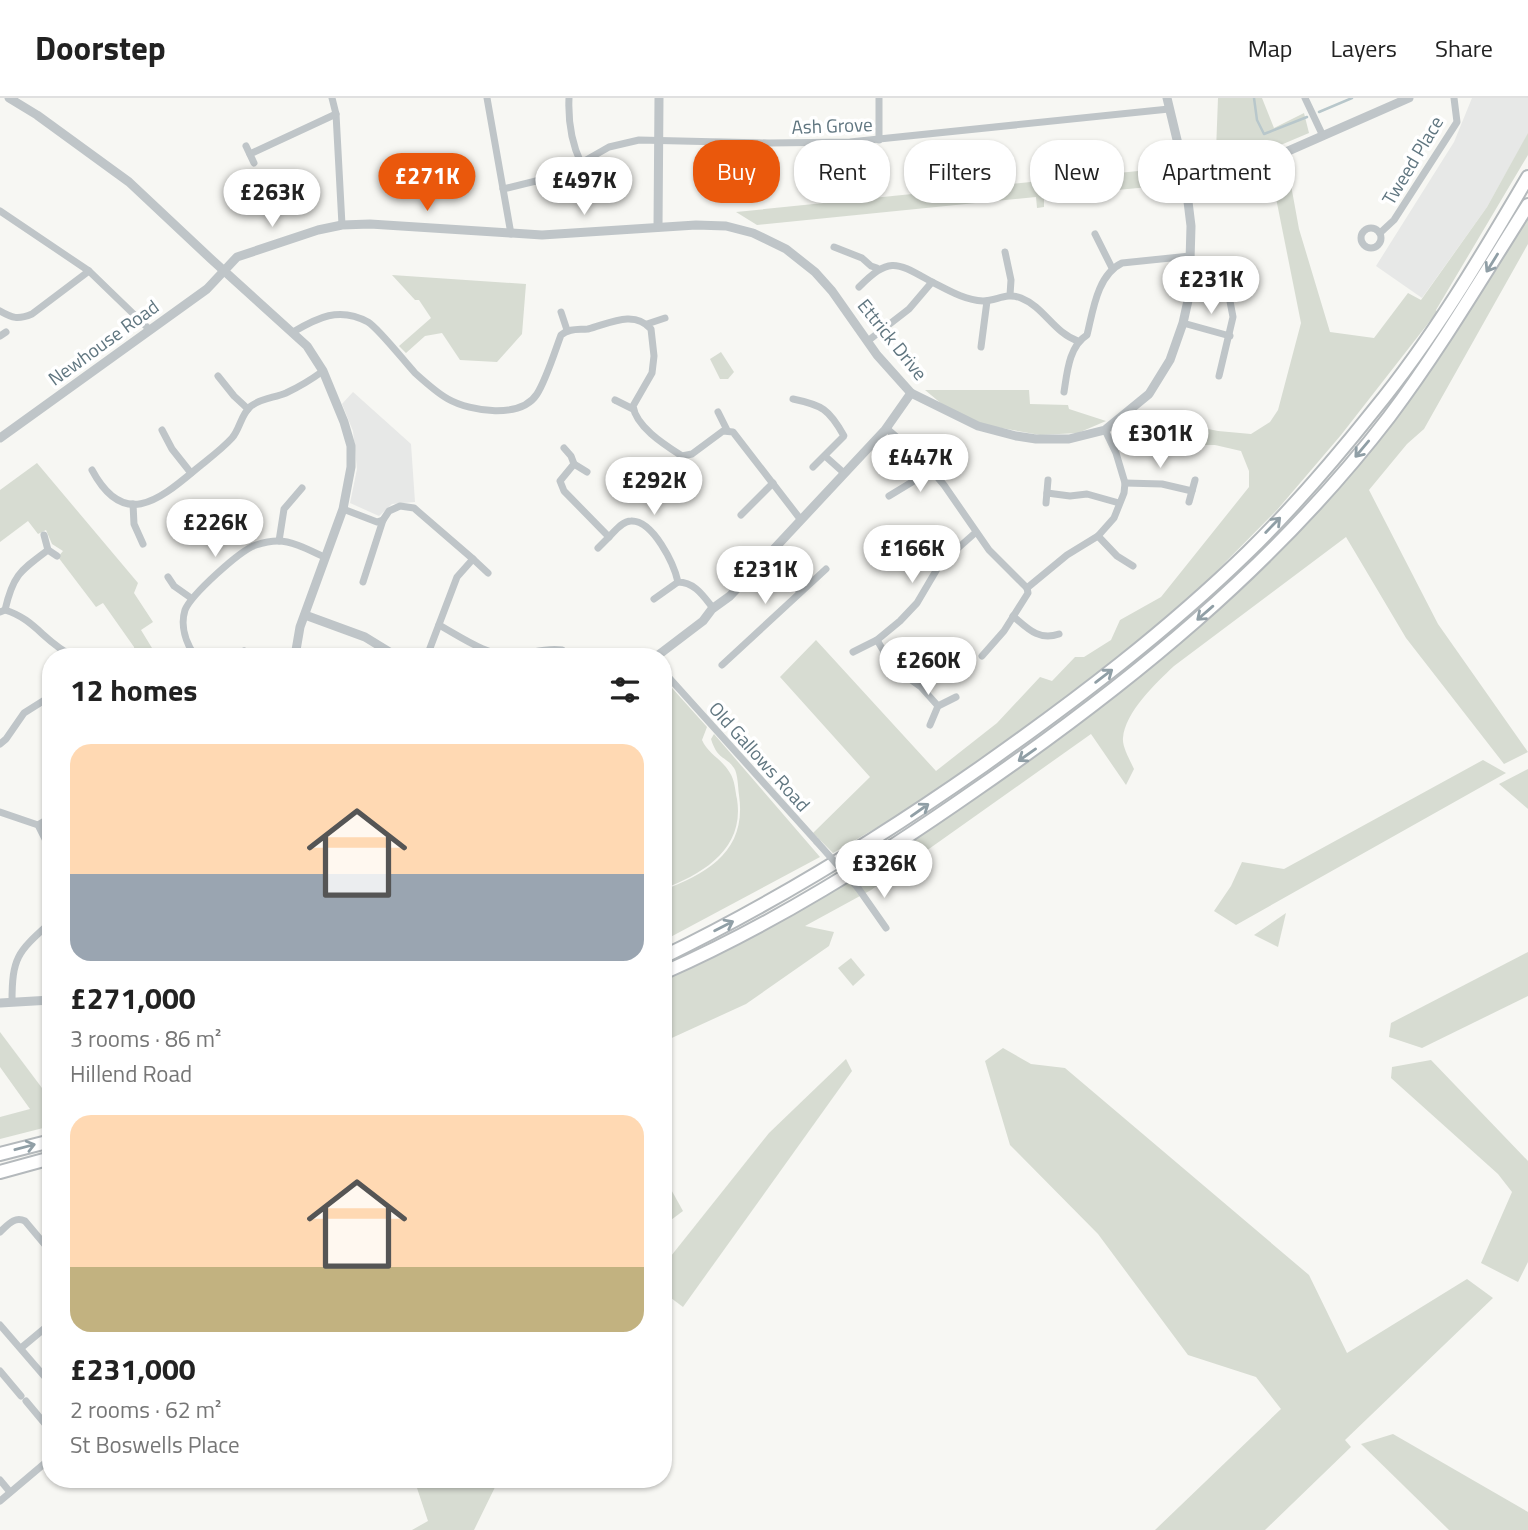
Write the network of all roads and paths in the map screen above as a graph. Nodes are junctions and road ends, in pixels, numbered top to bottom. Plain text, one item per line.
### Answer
1 (9, 98) edge
2 (332, 98) edge
3 (487, 98) edge
4 (569, 98) edge
5 (659, 98) edge
6 (879, 98) edge
7 (1167, 98) edge
8 (1305, 98) edge
9 (1409, 98) edge
10 (1454, 98) edge
11 (1169, 110) junction
12 (337, 114) junction
13 (1323, 136) junction
14 (879, 140) joint
15 (1176, 140) edge
16 (659, 141) junction
17 (794, 142) edge
18 (246, 146) dead end
19 (1295, 148) edge
20 (250, 154) junction
21 (254, 163) dead end
22 (581, 163) junction
23 (1528, 177) edge
24 (503, 189) junction
25 (1189, 203) edge
26 (1528, 205) edge
27 (0, 211) edge
28 (342, 225) junction
29 (658, 227) junction
30 (1095, 233) dead end
31 (1380, 233) dead end
32 (511, 234) junction
33 (834, 247) dead end
34 (1005, 251) dead end
35 (1190, 256) junction
36 (877, 268) junction
37 (1112, 268) junction
38 (89, 271) junction
39 (224, 271) junction
40 (932, 282) junction
41 (859, 287) dead end
42 (1010, 295) junction
43 (1229, 296) dead end
44 (987, 301) junction
45 (0, 311) edge
46 (561, 312) dead end
47 (665, 318) dead end
48 (1183, 323) junction
49 (647, 324) junction
50 (149, 330) junction
51 (567, 330) junction
52 (293, 332) junction
53 (1230, 336) junction
54 (869, 340) junction
55 (1078, 341) junction
56 (981, 347) dead end
57 (323, 371) junction
58 (218, 376) dead end
59 (1219, 376) dead end
60 (1064, 392) dead end
61 (911, 393) junction
62 (793, 399) dead end
63 (615, 400) dead end
64 (248, 409) junction
65 (634, 410) junction
66 (718, 412) dead end
67 (886, 428) junction
68 (162, 430) dead end
69 (727, 430) junction
70 (1105, 430) junction
71 (0, 438) edge
72 (564, 449) dead end
73 (682, 456) junction
74 (825, 456) junction
75 (574, 464) junction
76 (813, 467) dead end
77 (929, 467) junction
78 (92, 470) dead end
79 (670, 471) dead end
80 (587, 472) dead end
81 (191, 473) junction
82 (844, 474) junction
83 (1048, 480) dead end
84 (1195, 480) dead end
85 (774, 484) junction
86 (1125, 484) junction
87 (302, 488) dead end
88 (1192, 491) junction
89 (1047, 493) junction
90 (889, 496) dead end
91 (1189, 502) dead end
92 (1046, 503) dead end
93 (1119, 503) junction
94 (133, 504) junction
95 (343, 509) junction
96 (741, 514) dead end
97 (383, 520) junction
98 (802, 520) junction
99 (975, 533) junction
100 (44, 535) dead end
101 (1098, 536) junction
102 (609, 537) junction
103 (279, 541) junction
104 (143, 544) dead end
105 (598, 548) dead end
106 (48, 550) junction
107 (770, 554) junction
108 (57, 556) dead end
109 (324, 557) junction
110 (473, 559) junction
111 (1133, 566) dead end
112 (827, 569) dead end
113 (488, 573) dead end
114 (168, 577) dead end
115 (363, 582) dead end
116 (678, 582) junction
117 (1027, 588) junction
118 (800, 592) junction
119 (191, 598) junction
120 (654, 599) dead end
121 (713, 608) junction
122 (2, 611) edge
123 (304, 615) junction
124 (1013, 617) junction
125 (439, 625) junction
126 (1059, 634) dead end
127 (877, 640) junction
128 (59, 648) edge
129 (191, 648) edge
130 (296, 648) edge
131 (383, 648) edge
132 (430, 648) edge
133 (483, 648) edge
134 (668, 648) edge
135 (853, 652) dead end
136 (982, 656) dead end
137 (722, 665) dead end
138 (672, 681) edge
139 (956, 697) dead end
140 (42, 702) edge
141 (938, 706) junction
142 (930, 725) dead end
143 (0, 744) edge
144 (0, 812) edge
145 (42, 823) edge
146 (38, 825) junction
147 (42, 833) edge
148 (886, 928) dead end
149 (42, 930) edge
150 (672, 952) edge
151 (672, 969) edge
152 (42, 1000) edge
153 (12, 1002) junction
154 (0, 1003) edge
155 (42, 1142) edge
156 (0, 1154) edge
157 (42, 1160) edge
158 (0, 1172) edge
159 (0, 1232) edge
160 (42, 1241) edge
161 (0, 1325) edge
162 (42, 1330) edge
163 (21, 1348) junction
164 (0, 1371) edge
165 (42, 1373) edge
166 (42, 1421) edge
167 (42, 1465) edge
168 (0, 1480) edge
169 (10, 1492) junction
170 (0, 1501) edge

1 - 39 street
2 - 12 street
3 - 24 street
4 - 22 street
5 - 16 street
6 - 14 street
7 - 11 street, Ettrick Drive
8 - 13 street
9 - 13 street
10 - 31 street, Tweed Place
11 - 14 street, Ash Grove
11 - 15 street, Ettrick Drive
12 - 20 street
12 - 28 street
13 - 19 street
16 - 17 street, Ash Grove
16 - 22 street, Ash Grove
16 - 29 street
18 - 20 street
20 - 21 street
22 - 24 street, Ash Grove
150 -> 23 highway
24 - 32 street
25 - 35 street, Ettrick Drive
26 -> 151 highway
27 - 38 street
28 - 32 street, Newhouse Road
28 - 39 street, Newhouse Road
29 - 32 street, Ettrick Drive
29 - 54 street, Ettrick Drive
30 - 37 street
33 - 36 street
34 - 42 street
35 - 37 street
35 - 48 street, Ettrick Drive
36 - 40 street
36 - 41 street
37 - 55 street
38 - 45 street
38 - 50 street
39 - 50 street, Newhouse Road
39 - 52 street
40 - 44 street
40 - 54 street
42 - 44 street
42 - 55 street
43 - 53 street
44 - 56 street
46 - 51 street
47 - 49 street
48 - 53 street
48 - 70 street, Ettrick Drive
49 - 51 street
49 - 65 street
50 - 71 street, Newhouse Road
51 - 52 street
52 - 57 street
53 - 59 street
54 - 61 street, Ettrick Drive
55 - 60 street
57 - 64 street
57 - 95 street
58 - 64 street
61 - 67 street
61 - 70 street, Ettrick Drive
62 - 74 street
63 - 65 street
64 - 81 street
65 - 73 street
66 - 69 street
67 - 77 street
67 - 82 street
68 - 81 street
69 - 73 street
69 - 85 street
70 - 86 street
72 - 75 street
73 - 79 street
74 - 76 street
74 - 82 street
75 - 80 street
75 - 102 street
77 - 90 street
77 - 99 street
78 - 94 street
81 - 94 street
82 - 98 street
83 - 89 street
84 - 88 street
85 - 96 street
85 - 98 street
86 - 88 street
86 - 93 street
87 - 103 street
88 - 91 street
89 - 92 street
89 - 93 street
93 - 101 street
94 - 104 street
95 - 97 street
95 - 109 street
97 - 110 street
97 - 115 street
98 - 107 street
99 - 117 street
99 - 127 street
100 - 106 street
101 - 111 street
101 - 117 street
102 - 105 street
102 - 116 street
103 - 109 street
103 - 119 street
106 - 108 street
106 - 122 street
107 - 118 street
107 - 121 street
109 - 123 street
110 - 113 street
110 - 125 street
112 - 118 street
114 - 119 street
116 - 120 street
116 - 121 street
117 - 124 street
118 - 137 street
119 - 129 street
121 - 134 street
122 - 128 street
123 - 130 street
123 - 131 street
124 - 126 street
124 - 136 street
125 - 132 street
125 - 133 street
127 - 135 street
127 - 141 street
138 - 148 street, Old Gallows Road, bridge
139 - 141 street
140 - 143 street
141 - 142 street
144 - 146 street
145 - 146 street
146 - 147 street
149 - 153 street
152 - 153 street
153 - 154 street
156 -> 155 highway
157 - 158 highway
159 - 160 street
161 - 163 street
162 - 163 street
163 - 165 street
164 - 166 street
167 - 169 street
168 - 169 street
169 - 170 street

